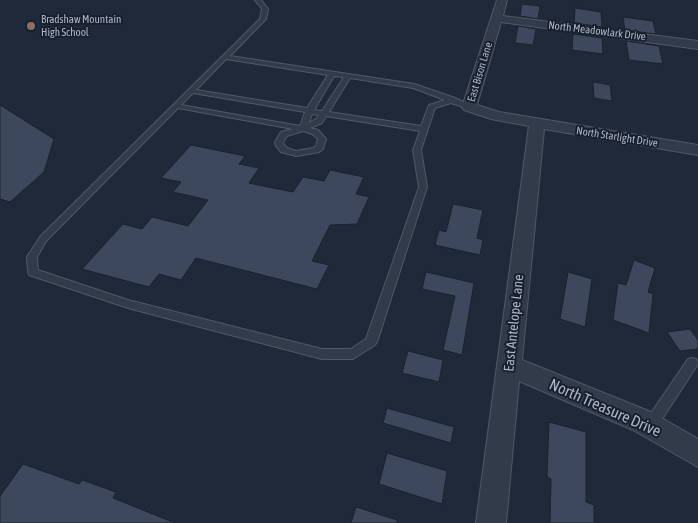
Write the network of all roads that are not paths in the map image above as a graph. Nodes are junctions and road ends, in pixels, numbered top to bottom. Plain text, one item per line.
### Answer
1 (258, 0) edge
2 (502, 0) edge
3 (496, 18) junction
4 (698, 44) edge
5 (225, 57) junction
6 (332, 73) junction
7 (348, 76) junction
8 (192, 91) junction
9 (452, 100) junction
10 (176, 106) junction
11 (469, 107) junction
12 (309, 111) junction
13 (324, 113) junction
14 (536, 124) junction
15 (303, 129) junction
16 (424, 129) junction
17 (698, 150) edge
18 (692, 363) dead end
19 (509, 366) junction
20 (650, 426) junction
21 (698, 454) edge
22 (491, 523) edge

1 - 5 lane
2 - 3 street, East Bison Lane
3 - 4 street, North Meadowlark Drive
3 - 11 street, East Bison Lane
5 - 6 lane
5 - 8 lane
6 - 7 lane
6 - 12 lane
7 - 9 lane
7 - 13 lane
8 - 10 lane
8 - 12 lane
9 - 11 lane
9 - 16 lane
10 - 15 lane
10 - 16 lane
11 - 14 street, East Bison Lane
12 - 13 lane
12 - 15 lane
13 - 15 lane
13 - 16 lane
14 - 17 street, North Starlight Drive
14 - 19 street, East Antelope Lane
15 - 15 lane
18 - 20 lane
19 - 20 street, North Treasure Drive
19 - 22 street, East Antelope Lane
20 - 21 street, North Treasure Drive

